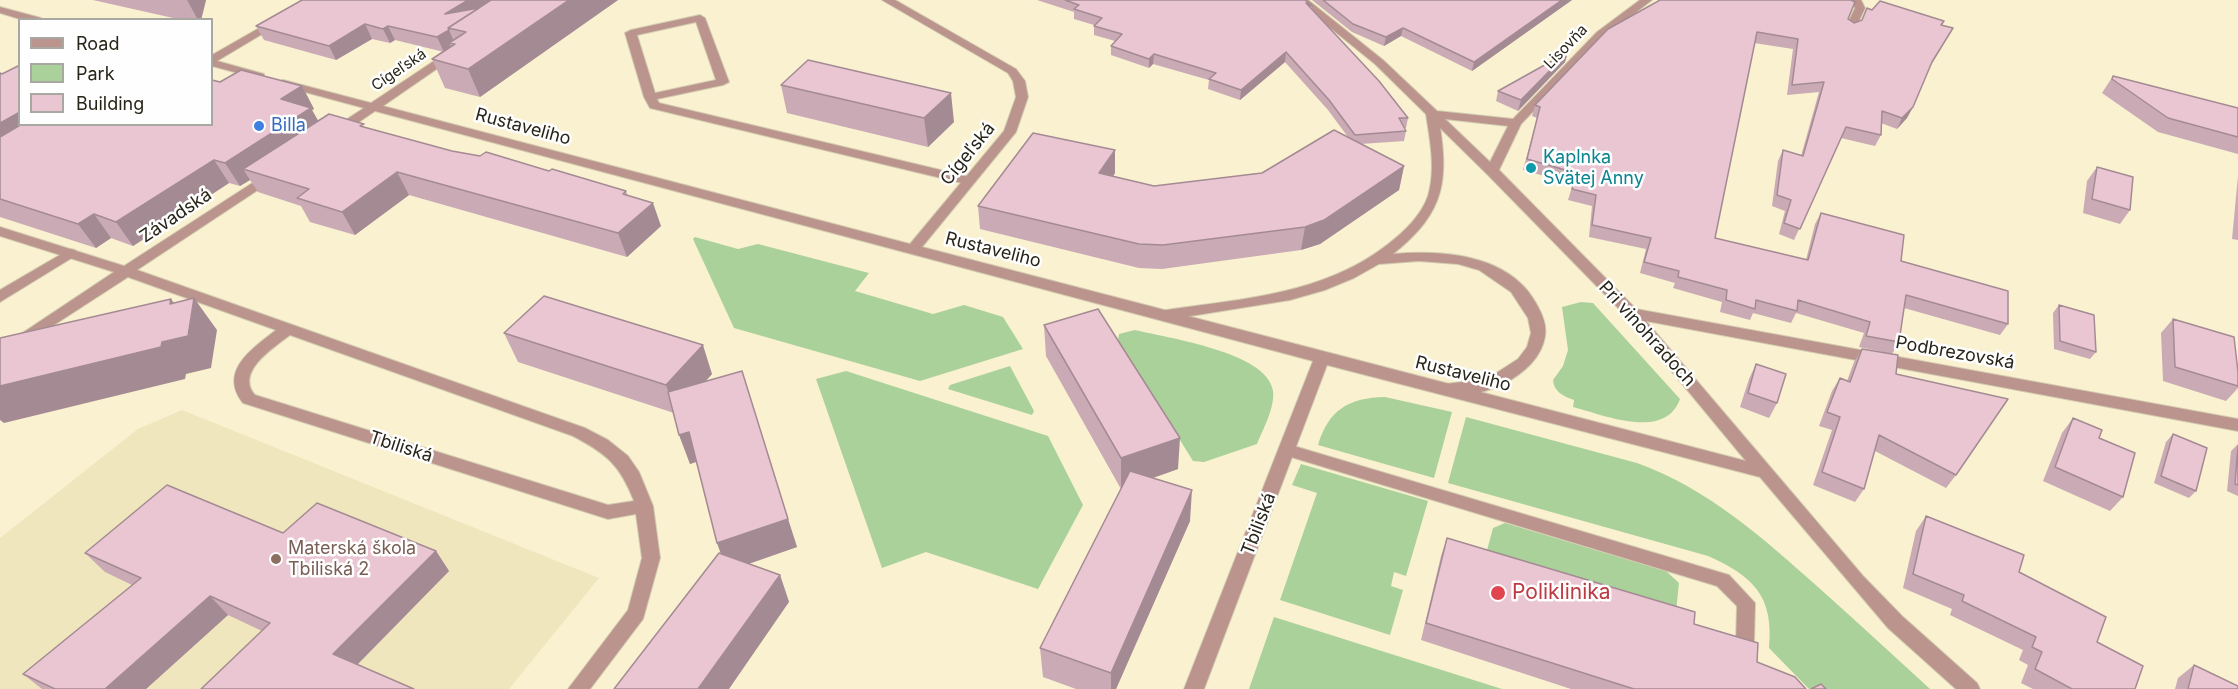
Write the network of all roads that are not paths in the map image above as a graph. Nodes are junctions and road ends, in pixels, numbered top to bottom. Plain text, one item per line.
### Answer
1 (887, 0) edge
2 (1301, 0) edge
3 (1647, 0) edge
4 (1856, 0) edge
5 (0, 10) edge
6 (285, 16) edge
7 (30, 18) edge
8 (1850, 29) edge
9 (459, 50) edge
10 (213, 60) edge
11 (213, 61) edge
12 (650, 97) junction
13 (372, 107) junction
14 (1432, 114) junction
15 (1516, 123) junction
16 (324, 140) edge
17 (284, 166) edge
18 (1492, 171) junction
19 (970, 181) junction
20 (0, 231) edge
21 (913, 249) junction
22 (70, 253) junction
23 (1380, 260) junction
24 (126, 271) junction
25 (0, 297) edge
26 (1631, 313) junction
27 (1166, 315) junction
28 (287, 329) junction
29 (0, 355) edge
30 (1322, 358) junction
31 (1440, 389) junction
32 (2238, 425) edge
33 (1287, 450) junction
34 (1766, 472) junction
35 (644, 506) junction
36 (1745, 642) edge
37 (578, 689) edge
38 (1194, 689) edge
39 (1970, 689) edge

1 - 19 street, Cígeľská
2 - 14 street, Pri vinohradoch
3 - 15 street, Lisovňa
4 - 8 street
5 - 7 street
6 - 10 street
9 - 13 street, Cígeľská
11 - 13 street, Rustaveliho
12 - 12 street
12 - 19 street
13 - 16 street
13 - 21 street, Rustaveliho
14 - 15 street
14 - 18 street, Pri vinohradoch
14 - 23 street
15 - 18 street, Lisovňa
17 - 24 street, Závadská
18 - 26 street, Pri vinohradoch
19 - 21 street, Cígeľská
20 - 22 street
21 - 27 street, Rustaveliho
22 - 24 street
22 - 25 street
23 - 27 street
23 - 31 street
24 - 28 street
24 - 29 street, Závadská
26 - 32 street, Podbrezovská
26 - 34 street, Pri vinohradoch
27 - 30 street, Rustaveliho
28 - 35 street
28 - 35 street, Tbiliská
30 - 31 street, Rustaveliho
30 - 33 street, Tbiliská
31 - 34 street, Rustaveliho
33 - 36 street
33 - 38 street, Tbiliská
34 - 39 street, Pri vinohradoch
35 - 37 street

